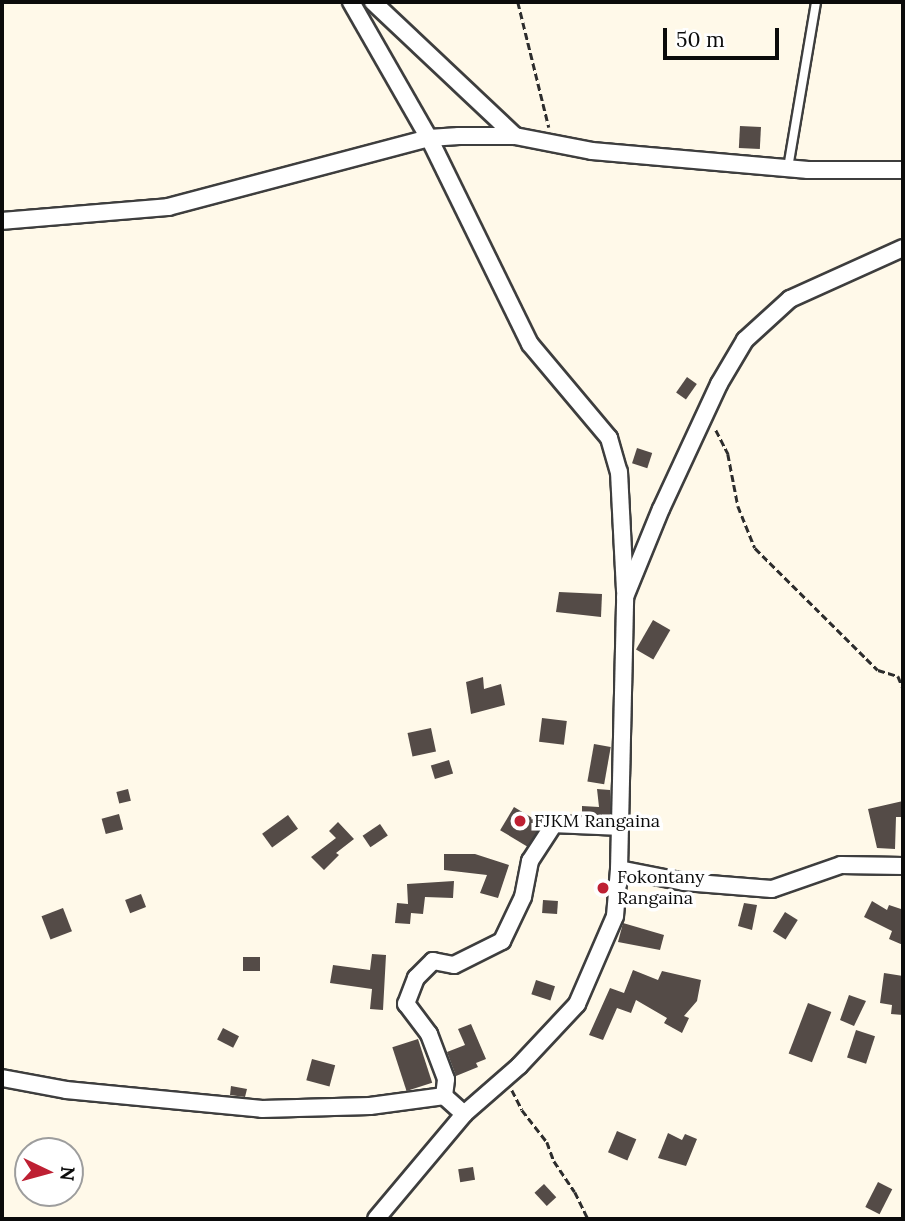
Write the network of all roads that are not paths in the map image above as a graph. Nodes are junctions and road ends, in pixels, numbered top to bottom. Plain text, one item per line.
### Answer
1 (351, 2) edge
2 (373, 2) edge
3 (816, 2) edge
4 (514, 136) junction
5 (429, 138) junction
6 (788, 168) junction
7 (903, 170) edge
8 (2, 221) edge
9 (903, 248) edge
10 (625, 597) junction
11 (620, 827) junction
12 (903, 866) edge
13 (619, 869) junction
14 (2, 1077) edge
15 (444, 1096) junction
16 (464, 1114) junction
17 (376, 1219) edge

1 - 5 street
2 - 4 street
3 - 6 lane
4 - 5 street
4 - 6 street
5 - 8 street
5 - 10 street
6 - 7 street
9 - 10 street
10 - 11 street
11 - 13 street
11 - 15 street
12 - 13 street
13 - 16 street
14 - 15 street
15 - 16 street
16 - 17 street

